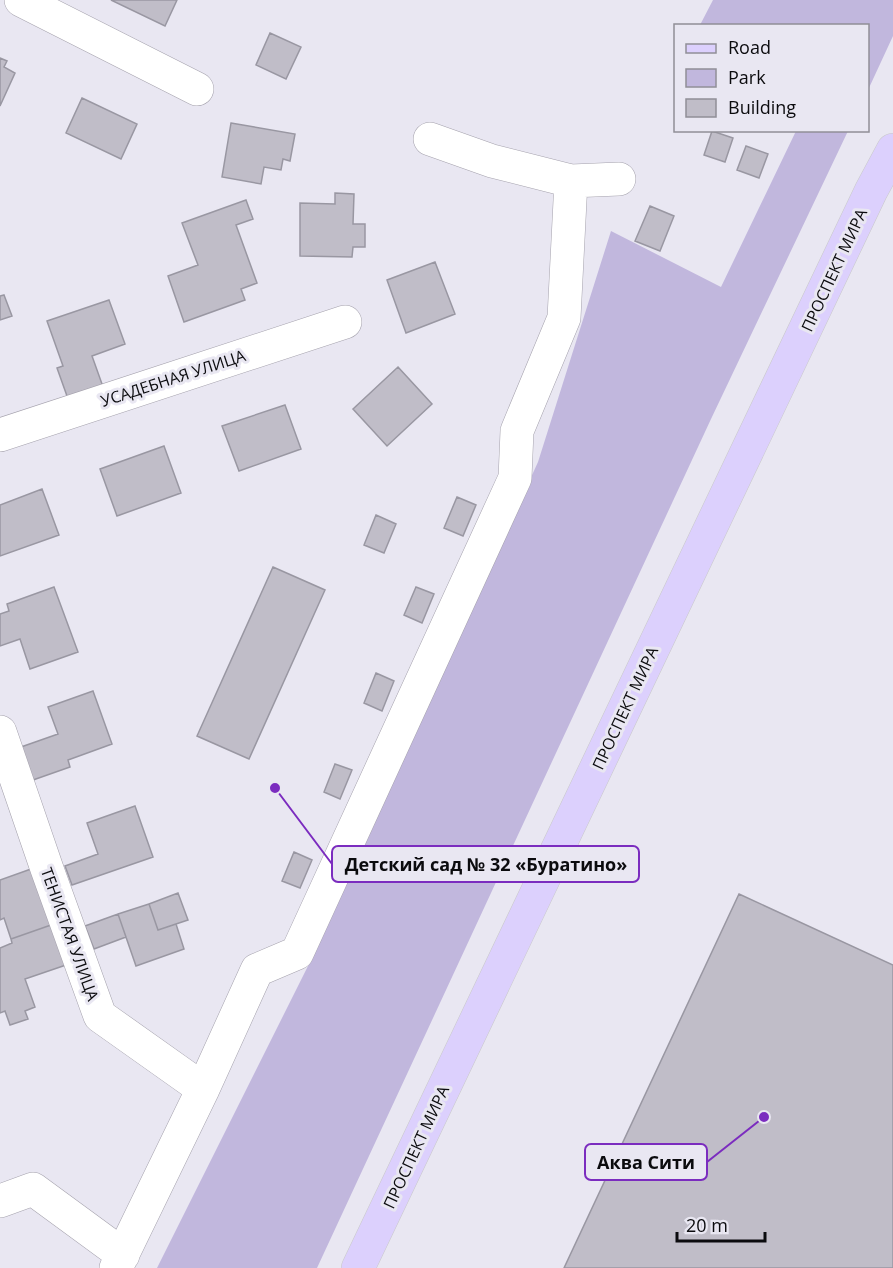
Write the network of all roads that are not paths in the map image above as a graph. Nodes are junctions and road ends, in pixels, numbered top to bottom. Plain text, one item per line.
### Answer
1 (21, 0) edge
2 (197, 89) dead end
3 (430, 139) dead end
4 (893, 150) edge
5 (619, 179) dead end
6 (571, 181) junction
7 (345, 322) dead end
8 (0, 435) edge
9 (0, 732) edge
10 (203, 1089) junction
11 (0, 1201) edge
12 (120, 1261) edge
13 (358, 1268) edge

1 - 2 street
3 - 6 street
4 - 13 main road, ПРОСПЕКТ МИРА
5 - 6 street
6 - 10 street
7 - 8 street, УСАДЕБНАЯ УЛИЦА
9 - 10 street, ТЕНИСТАЯ УЛИЦА
10 - 12 street
11 - 12 street

